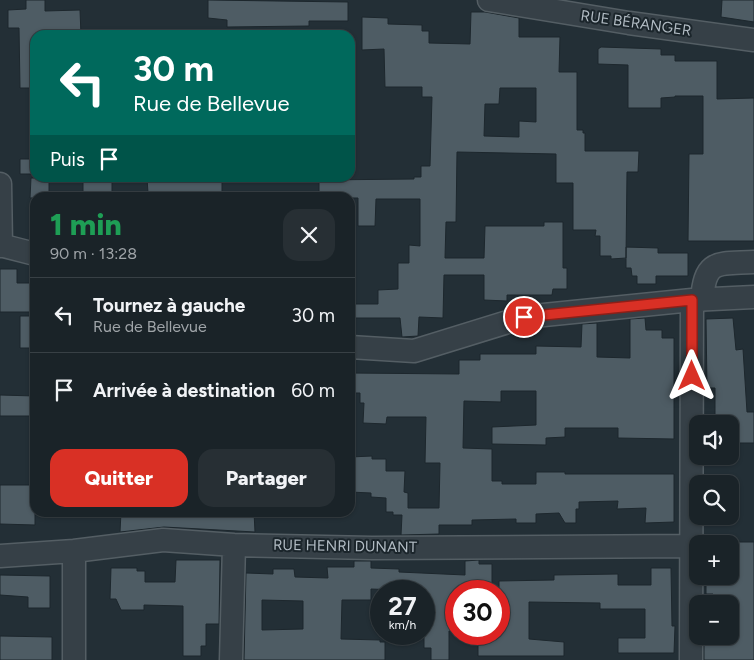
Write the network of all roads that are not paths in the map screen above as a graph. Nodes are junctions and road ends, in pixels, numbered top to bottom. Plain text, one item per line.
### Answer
1 (489, 0) edge
2 (754, 40) edge
3 (0, 184) edge
4 (0, 245) edge
5 (30, 253) edge
6 (754, 262) edge
7 (754, 297) edge
8 (697, 300) junction
9 (355, 347) edge
10 (690, 535) edge
11 (234, 544) junction
12 (689, 546) edge
13 (74, 551) junction
14 (0, 556) edge
15 (691, 585) edge
16 (74, 660) edge
17 (231, 660) edge
18 (692, 660) edge

1 - 2 street, RUE BÉRANGER
3 - 4 street
4 - 5 street
6 - 8 street
7 - 8 street
8 - 9 street
8 - 10 street
11 - 12 street, RUE HENRI DUNANT
11 - 13 street, RUE HENRI DUNANT
11 - 17 street
13 - 14 street, RUE HENRI DUNANT
13 - 16 street
15 - 18 street

